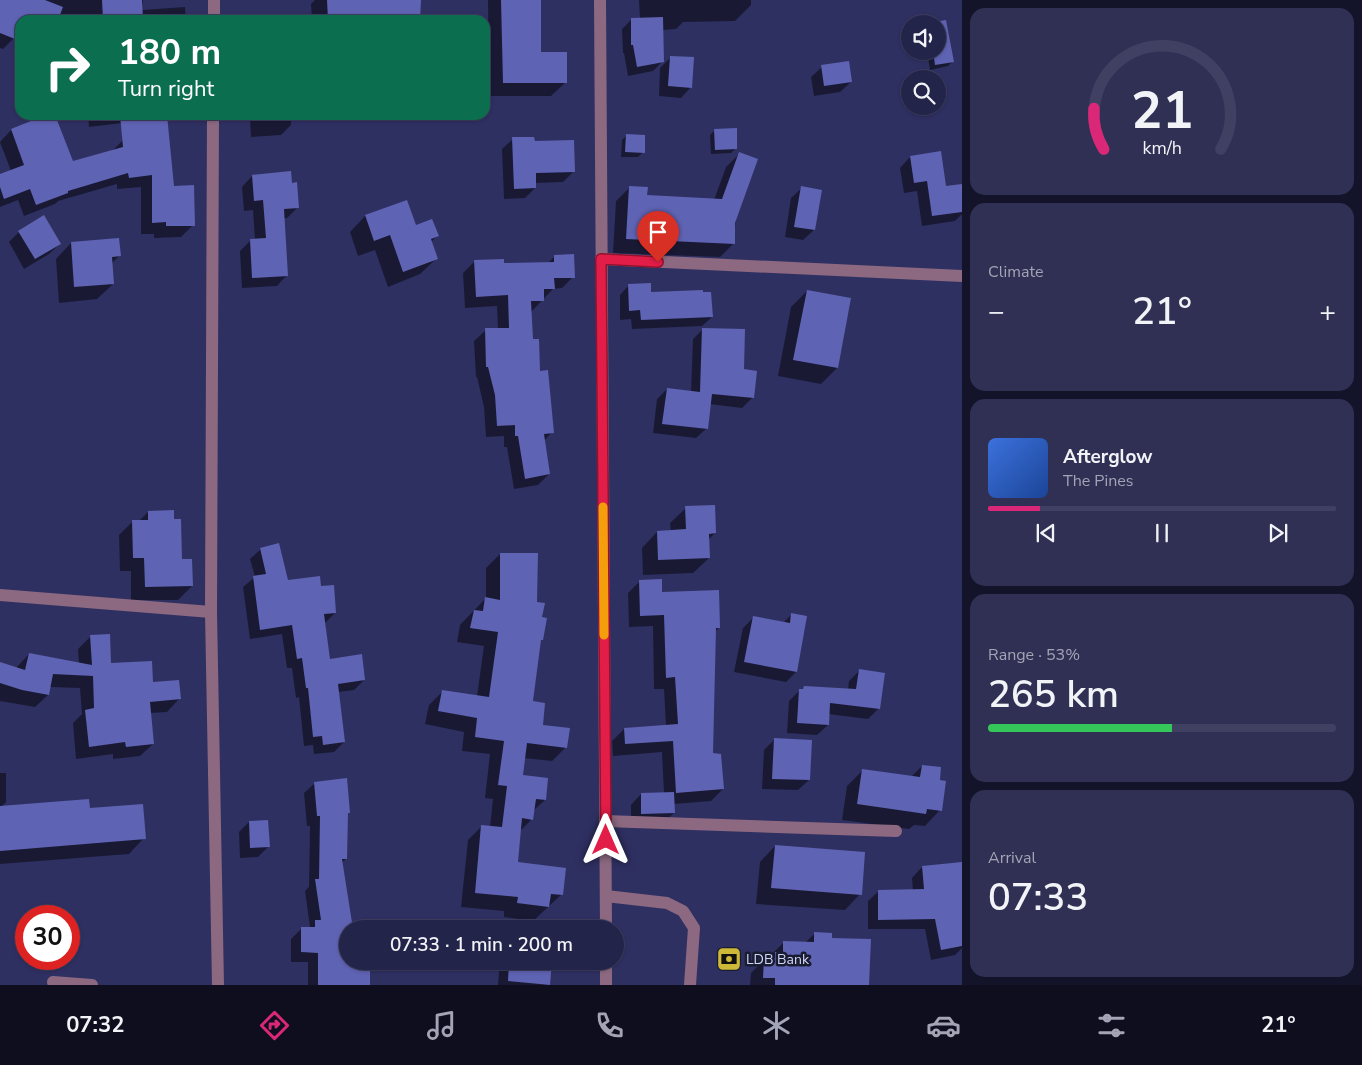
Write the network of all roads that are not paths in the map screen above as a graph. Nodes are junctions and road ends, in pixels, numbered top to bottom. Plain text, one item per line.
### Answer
1 (214, 0) edge
2 (600, 0) edge
3 (214, 15) edge
4 (213, 120) edge
5 (601, 259) junction
6 (962, 276) edge
7 (0, 594) edge
8 (211, 612) junction
9 (605, 821) junction
10 (896, 831) dead end
11 (606, 896) junction
12 (606, 920) edge
13 (606, 970) edge
14 (53, 982) dead end
15 (92, 985) edge
16 (218, 985) edge
17 (606, 985) edge
18 (690, 985) edge

1 - 3 street
2 - 5 street
4 - 8 street
5 - 6 street
5 - 9 street
7 - 8 street
8 - 16 street
9 - 10 street
9 - 11 street
11 - 12 street
11 - 18 street
13 - 17 street
14 - 15 street

